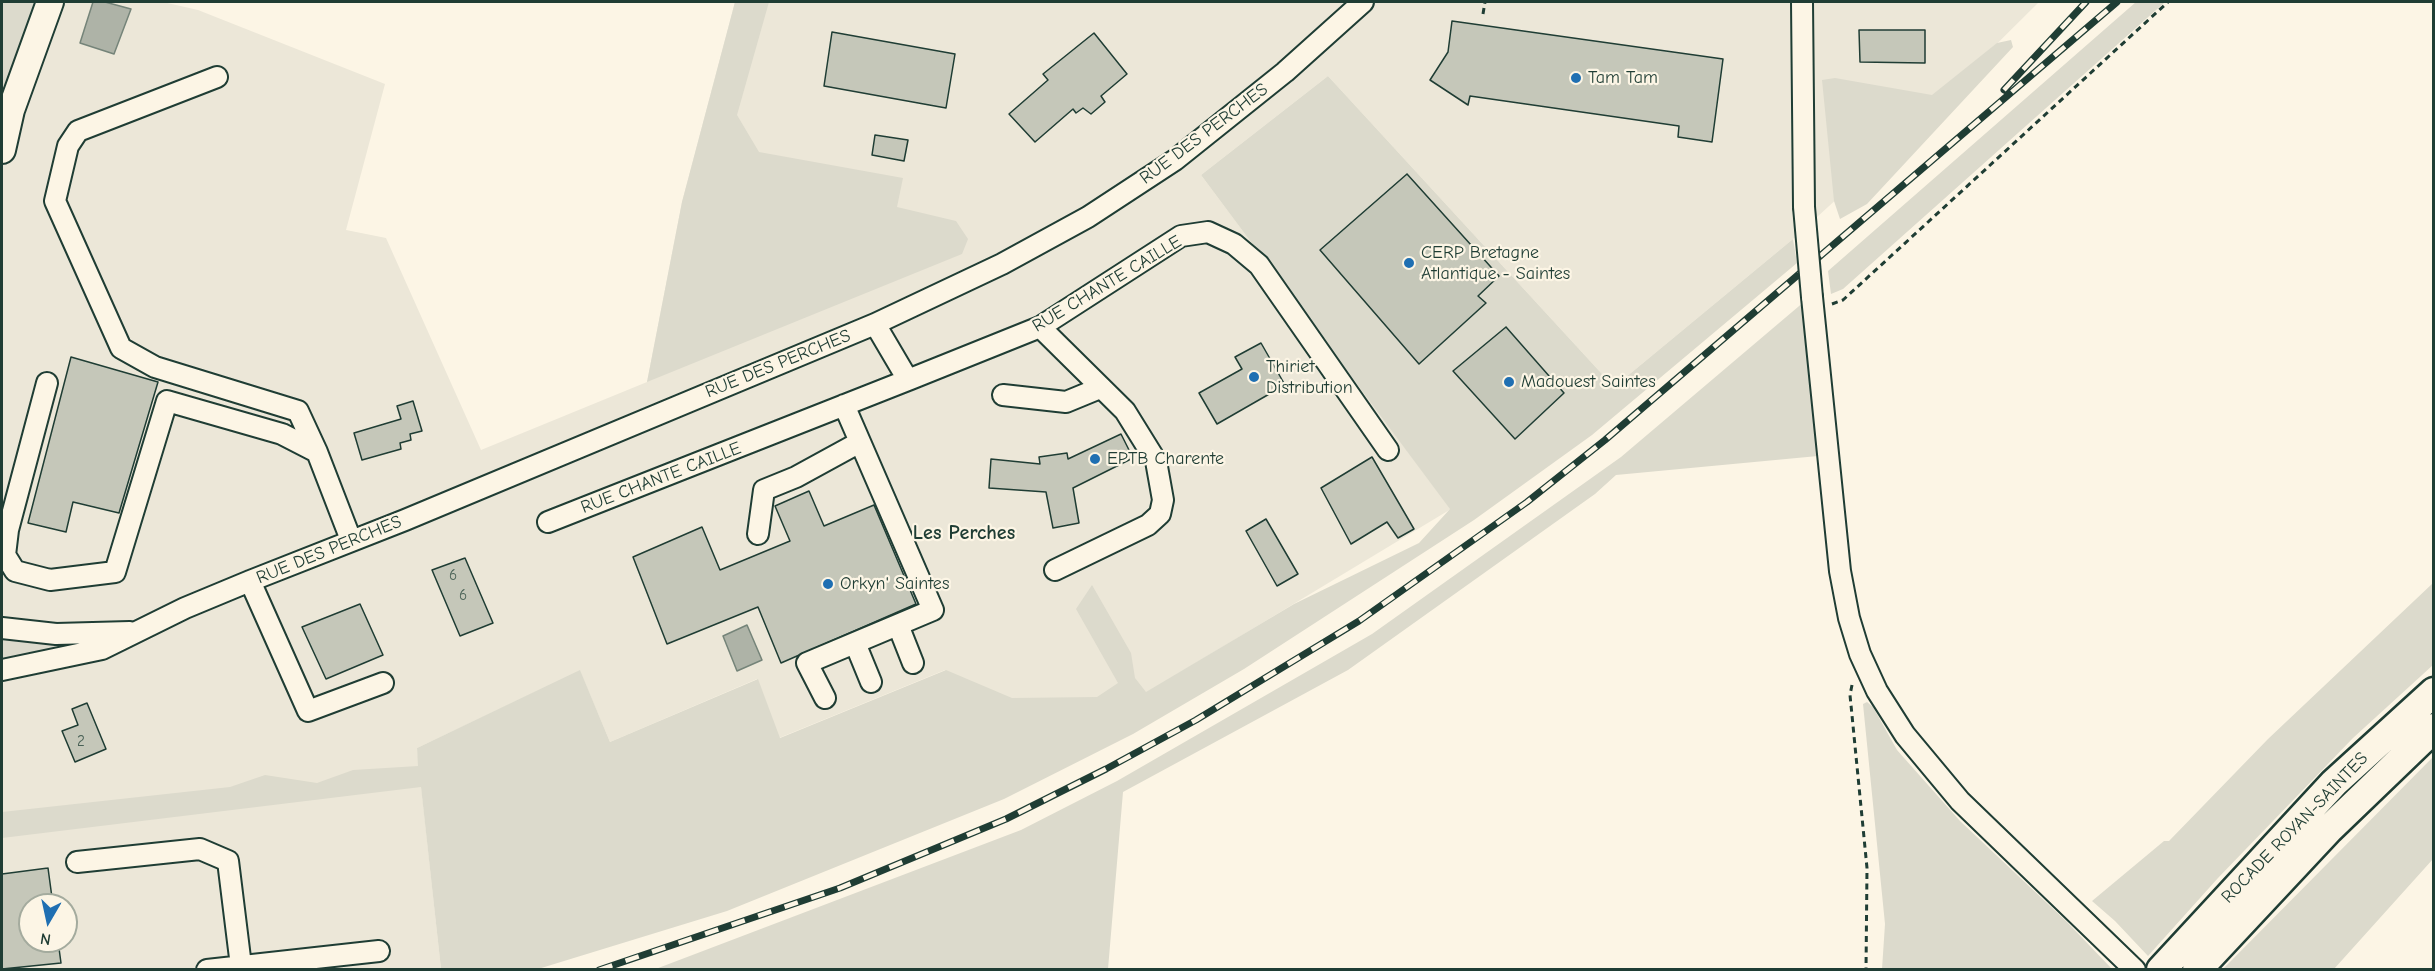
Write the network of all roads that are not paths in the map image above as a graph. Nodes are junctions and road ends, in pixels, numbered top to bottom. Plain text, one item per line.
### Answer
1 (50, 2) edge
2 (1363, 2) edge
3 (1802, 2) edge
4 (217, 76) dead end
5 (2, 150) edge
6 (875, 324) junction
7 (1040, 327) junction
8 (908, 380) junction
9 (47, 383) dead end
10 (1100, 388) junction
11 (1003, 394) dead end
12 (844, 405) junction
13 (860, 442) junction
14 (1388, 450) dead end
15 (317, 452) junction
16 (548, 522) dead end
17 (758, 534) dead end
18 (351, 540) junction
19 (1055, 570) dead end
20 (250, 581) junction
21 (898, 625) junction
22 (2, 628) edge
23 (138, 631) junction
24 (855, 643) junction
25 (913, 663) dead end
26 (2, 670) edge
27 (871, 682) dead end
28 (383, 683) dead end
29 (2433, 692) edge
30 (825, 698) dead end
31 (2433, 728) edge
32 (77, 862) dead end
33 (379, 951) dead end
34 (241, 966) junction
35 (207, 969) edge
36 (2135, 969) edge
37 (2161, 969) edge
38 (2197, 969) edge

1 - 5 main road
2 - 6 street, RUE DES PERCHES
3 - 36 street, bridge
4 - 15 street
6 - 8 street
6 - 18 street, RUE DES PERCHES
7 - 8 street, RUE CHANTE CAILLE
7 - 10 street
7 - 14 street, RUE CHANTE CAILLE
8 - 12 street, RUE CHANTE CAILLE
9 - 15 street
10 - 11 street
10 - 19 street
12 - 13 street
12 - 16 street, RUE CHANTE CAILLE
13 - 17 street
13 - 21 street
15 - 18 street
18 - 20 street, RUE DES PERCHES
20 - 23 street, RUE DES PERCHES
20 - 28 street
21 - 24 street
21 - 25 street
22 - 23 street, RUE DES PERCHES
23 - 26 street, RUE DES PERCHES
24 - 27 street
24 - 30 street
29 - 37 highway, ROCADE ROYAN-SAINTES
31 - 38 highway, ROCADE ROYAN-SAINTES
32 - 34 street
33 - 34 street
34 - 35 street

